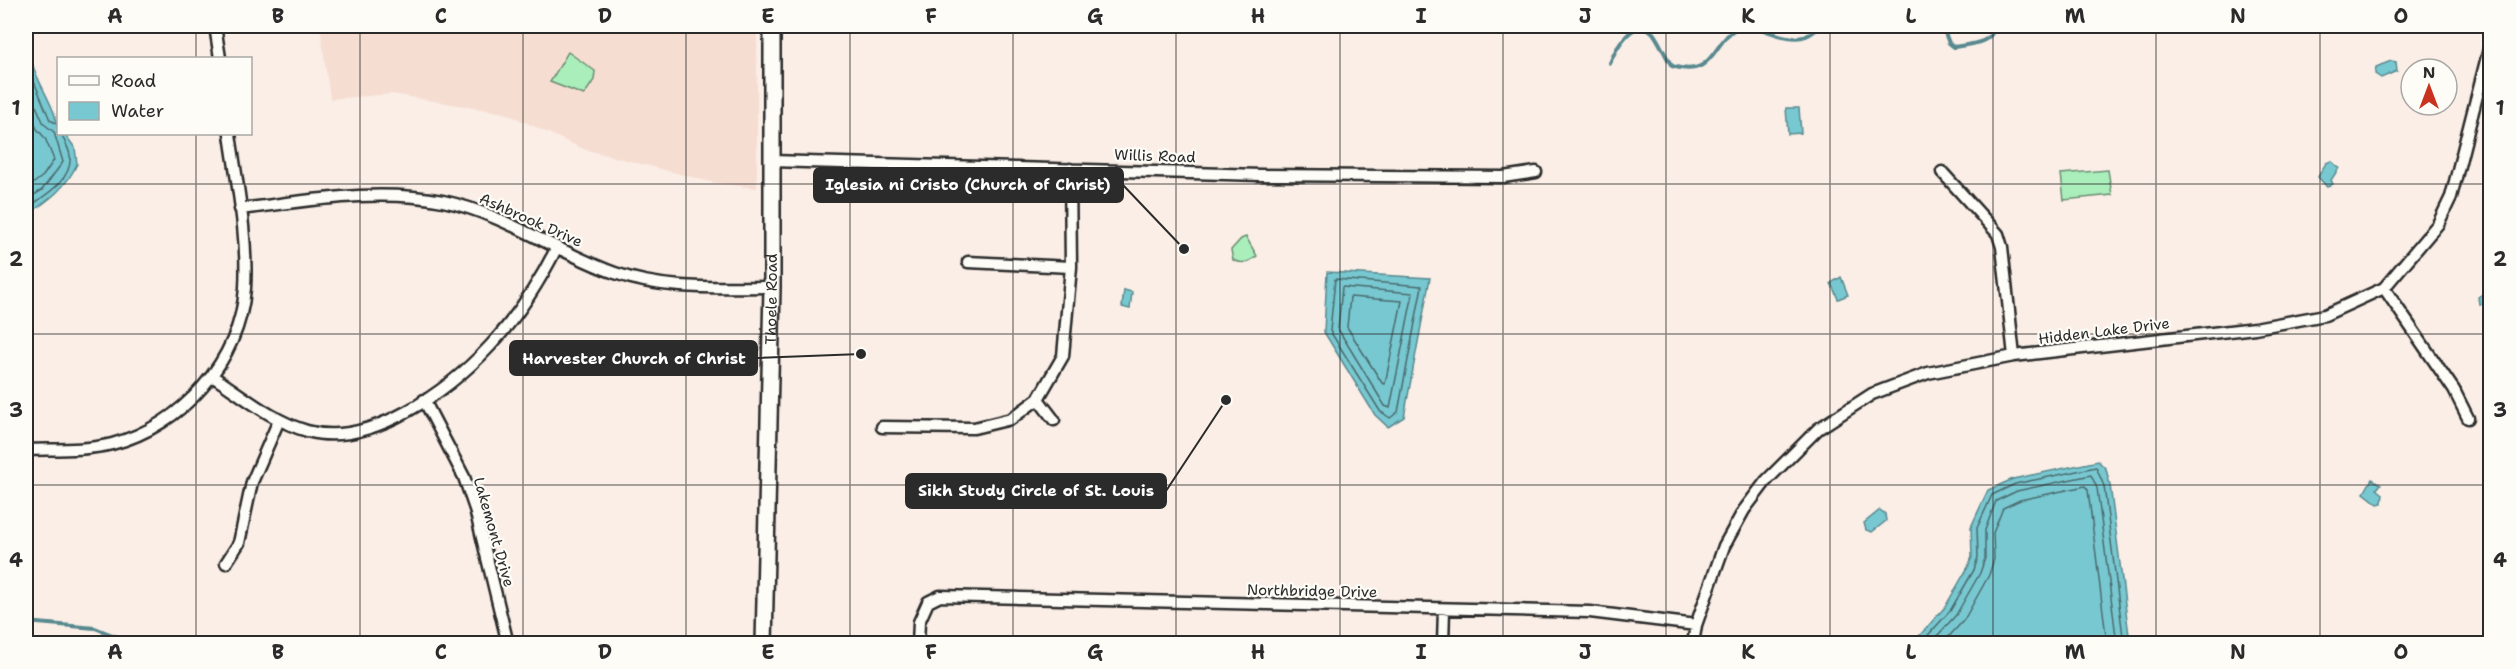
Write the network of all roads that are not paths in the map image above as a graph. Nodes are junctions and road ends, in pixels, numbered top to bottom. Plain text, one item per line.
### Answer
1 (215, 26) edge
2 (772, 26) edge
3 (2490, 45) edge
4 (220, 57) edge
5 (230, 135) edge
6 (771, 161) junction
7 (1070, 169) junction
8 (1536, 172) dead end
9 (1942, 172) dead end
10 (240, 209) junction
11 (557, 247) junction
12 (968, 262) dead end
13 (1071, 267) junction
14 (772, 287) junction
15 (2384, 288) junction
16 (2014, 356) junction
17 (212, 376) junction
18 (1038, 399) junction
19 (424, 400) junction
20 (2468, 418) dead end
21 (279, 420) junction
22 (1054, 420) dead end
23 (882, 427) dead end
24 (26, 450) edge
25 (226, 563) dead end
26 (1444, 609) junction
27 (1696, 625) junction
28 (508, 644) edge
29 (764, 644) edge
30 (918, 644) edge
31 (1443, 644) edge
32 (1694, 644) edge

1 - 4 street
2 - 6 main road, Thoele Road
3 - 15 street, Hidden Lake Drive
5 - 10 street
6 - 7 street, Willis Road
6 - 14 main road, Thoele Road
7 - 8 street, Willis Road
7 - 13 street
9 - 16 street
10 - 11 street, Ashbrook Drive
10 - 17 street
11 - 14 street, Ashbrook Drive
11 - 19 street
12 - 13 street
13 - 18 street
14 - 29 main road, Thoele Road
15 - 16 street, Hidden Lake Drive
15 - 20 street
16 - 27 street, Hidden Lake Drive
17 - 21 street
17 - 24 street
18 - 22 street
18 - 23 street
19 - 21 street
19 - 28 street, Lakemont Drive
21 - 25 street
26 - 27 street, Northbridge Drive
26 - 30 street, Northbridge Drive
26 - 31 street
27 - 32 street, Hidden Lake Drive

